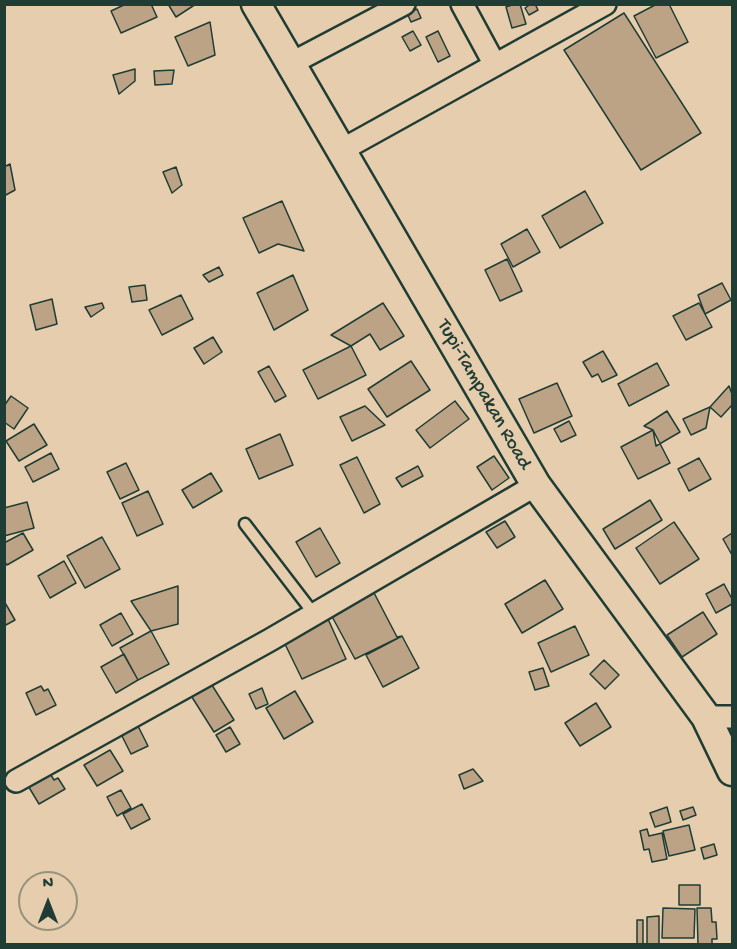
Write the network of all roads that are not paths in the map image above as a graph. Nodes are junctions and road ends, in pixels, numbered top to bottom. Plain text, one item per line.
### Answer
1 (256, 4) edge
2 (404, 4) edge
3 (462, 4) edge
4 (598, 6) edge
5 (290, 64) junction
6 (495, 65) junction
7 (340, 151) junction
8 (536, 485) junction
9 (245, 524) dead end
10 (314, 614) junction
11 (719, 717) edge
12 (732, 771) edge
13 (16, 781) dead end

1 - 5 main road, Tupi-Tampakan Road
2 - 5 street
3 - 6 street
4 - 6 street
5 - 7 main road, Tupi-Tampakan Road
6 - 7 street
7 - 8 main road, Tupi-Tampakan Road
8 - 10 street
8 - 11 main road, Tupi-Tampakan Road
9 - 10 lane
10 - 13 street
11 - 12 main road, Tupi-Tampakan Road

